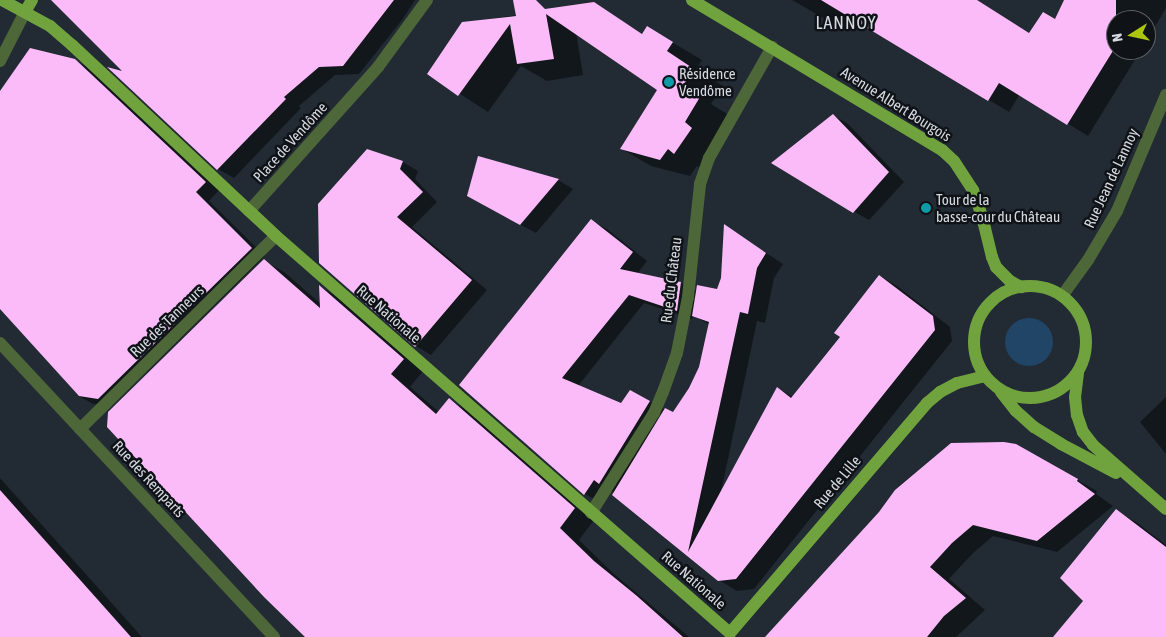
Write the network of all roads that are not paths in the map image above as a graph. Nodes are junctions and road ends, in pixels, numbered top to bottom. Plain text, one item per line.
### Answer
1 (2, 0) edge
2 (32, 0) edge
3 (428, 0) edge
4 (692, 0) edge
5 (25, 12) junction
6 (772, 47) junction
7 (0, 61) edge
8 (1166, 95) edge
9 (249, 211) junction
10 (276, 236) junction
11 (1021, 287) junction
12 (1062, 296) junction
13 (0, 343) edge
14 (1078, 373) junction
15 (985, 376) junction
16 (1000, 390) junction
17 (80, 429) junction
18 (1130, 479) junction
19 (1166, 508) edge
20 (591, 513) junction
21 (733, 635) edge
22 (274, 637) edge

1 - 5 main road, Rue Nationale
2 - 5 main road
3 - 9 street, Place de Vendôme
4 - 6 main road, Avenue Albert Bourgois
5 - 7 street
5 - 9 main road, Rue Nationale
6 - 11 main road, Avenue Albert Bourgois
6 - 20 street, Rue du Château
8 - 12 street, Rue Jean de Lannoy
9 - 10 main road, Rue Nationale
10 - 17 street, Rue des Tanneurs
10 - 20 main road, Rue Nationale
11 - 12 main road
11 - 15 main road
12 - 14 main road
13 - 17 street, Rue des Remparts
14 - 16 main road
14 - 18 main road
15 - 16 main road
15 - 21 main road, Rue de Lille
16 - 18 main road
17 - 22 street, Rue des Remparts
18 - 19 main road
20 - 21 main road, Rue Nationale

